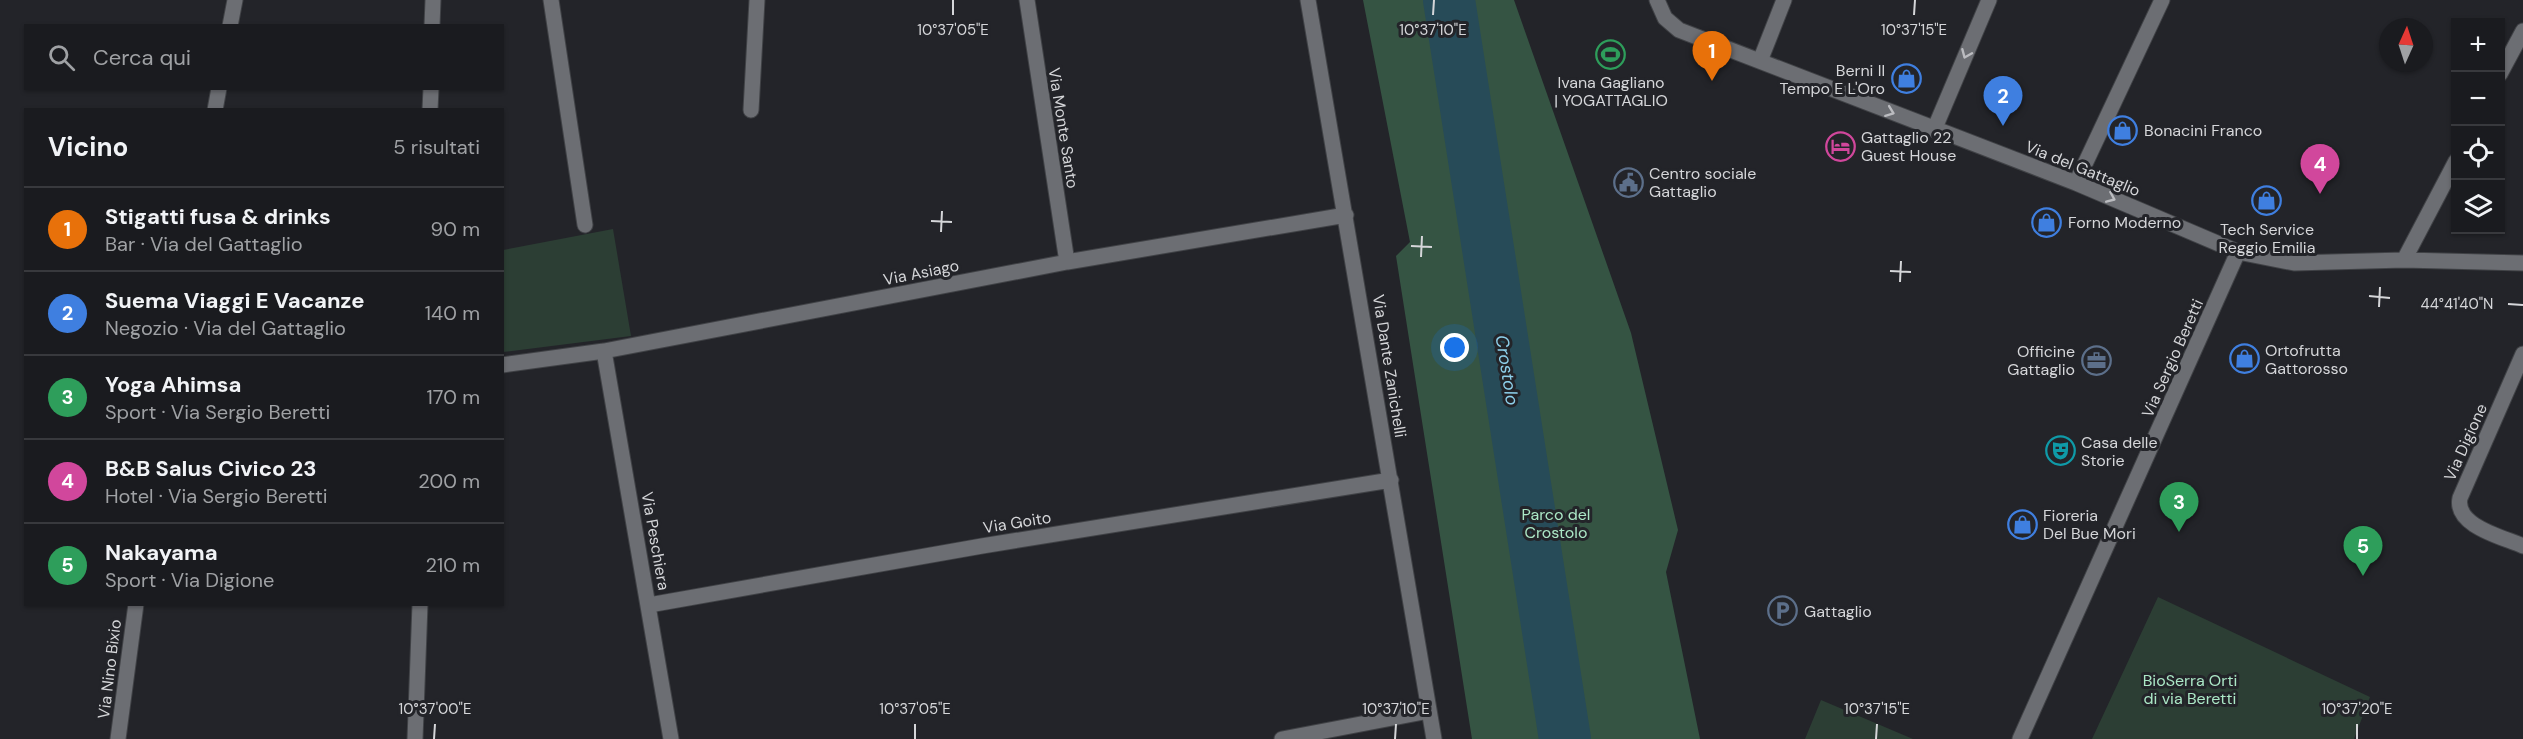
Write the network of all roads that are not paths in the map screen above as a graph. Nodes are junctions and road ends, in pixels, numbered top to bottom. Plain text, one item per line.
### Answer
1 (235, 0) edge
2 (433, 0) edge
3 (551, 0) edge
4 (757, 0) edge
5 (1027, 0) edge
6 (1308, 0) edge
7 (1657, 0) edge
8 (1784, 0) edge
9 (1989, 0) edge
10 (2162, 0) edge
11 (230, 24) edge
12 (432, 24) edge
13 (2523, 31) edge
14 (1760, 62) junction
15 (2501, 72) edge
16 (219, 90) edge
17 (431, 90) edge
18 (215, 108) edge
19 (430, 108) edge
20 (751, 110) dead end
21 (1934, 130) junction
22 (2451, 171) edge
23 (2076, 183) junction
24 (1346, 215) junction
25 (585, 225) dead end
26 (2238, 252) junction
27 (2404, 260) junction
28 (1067, 262) junction
29 (2523, 263) edge
30 (604, 351) junction
31 (2523, 354) edge
32 (504, 365) edge
33 (1391, 480) junction
34 (2523, 546) edge
35 (650, 605) junction
36 (136, 606) edge
37 (420, 606) edge
38 (1429, 711) junction
39 (118, 739) edge
40 (415, 739) edge
41 (671, 739) edge
42 (1282, 739) edge
43 (1434, 739) edge
44 (2020, 739) edge

1 - 11 street
2 - 12 street
3 - 25 street
4 - 20 street
5 - 28 street, Via Monte Santo
6 - 24 street, Via Dante Zanichelli
7 - 14 street, Via del Gattaglio
8 - 14 street
9 -> 21 street
10 - 23 street
13 - 15 street
14 -> 21 street, Via del Gattaglio
16 - 18 street
17 - 19 street
21 - 23 street, Via del Gattaglio
22 - 27 street
23 -> 26 street, Via del Gattaglio
24 - 28 street, Via Asiago
24 - 33 street, Via Dante Zanichelli
26 - 27 street
26 - 44 street, Via Sergio Beretti
27 - 29 street
28 - 30 street, Via Asiago
30 - 32 street, Via Asiago
30 - 35 street, Via Peschiera
31 - 34 street, Via Digione
33 - 35 street, Via Goito
33 - 38 street, Via Dante Zanichelli
35 - 41 street, Via Peschiera
36 - 39 street, Via Nino Bixio
37 - 40 street
38 - 42 street
38 - 43 street, Via Dante Zanichelli

